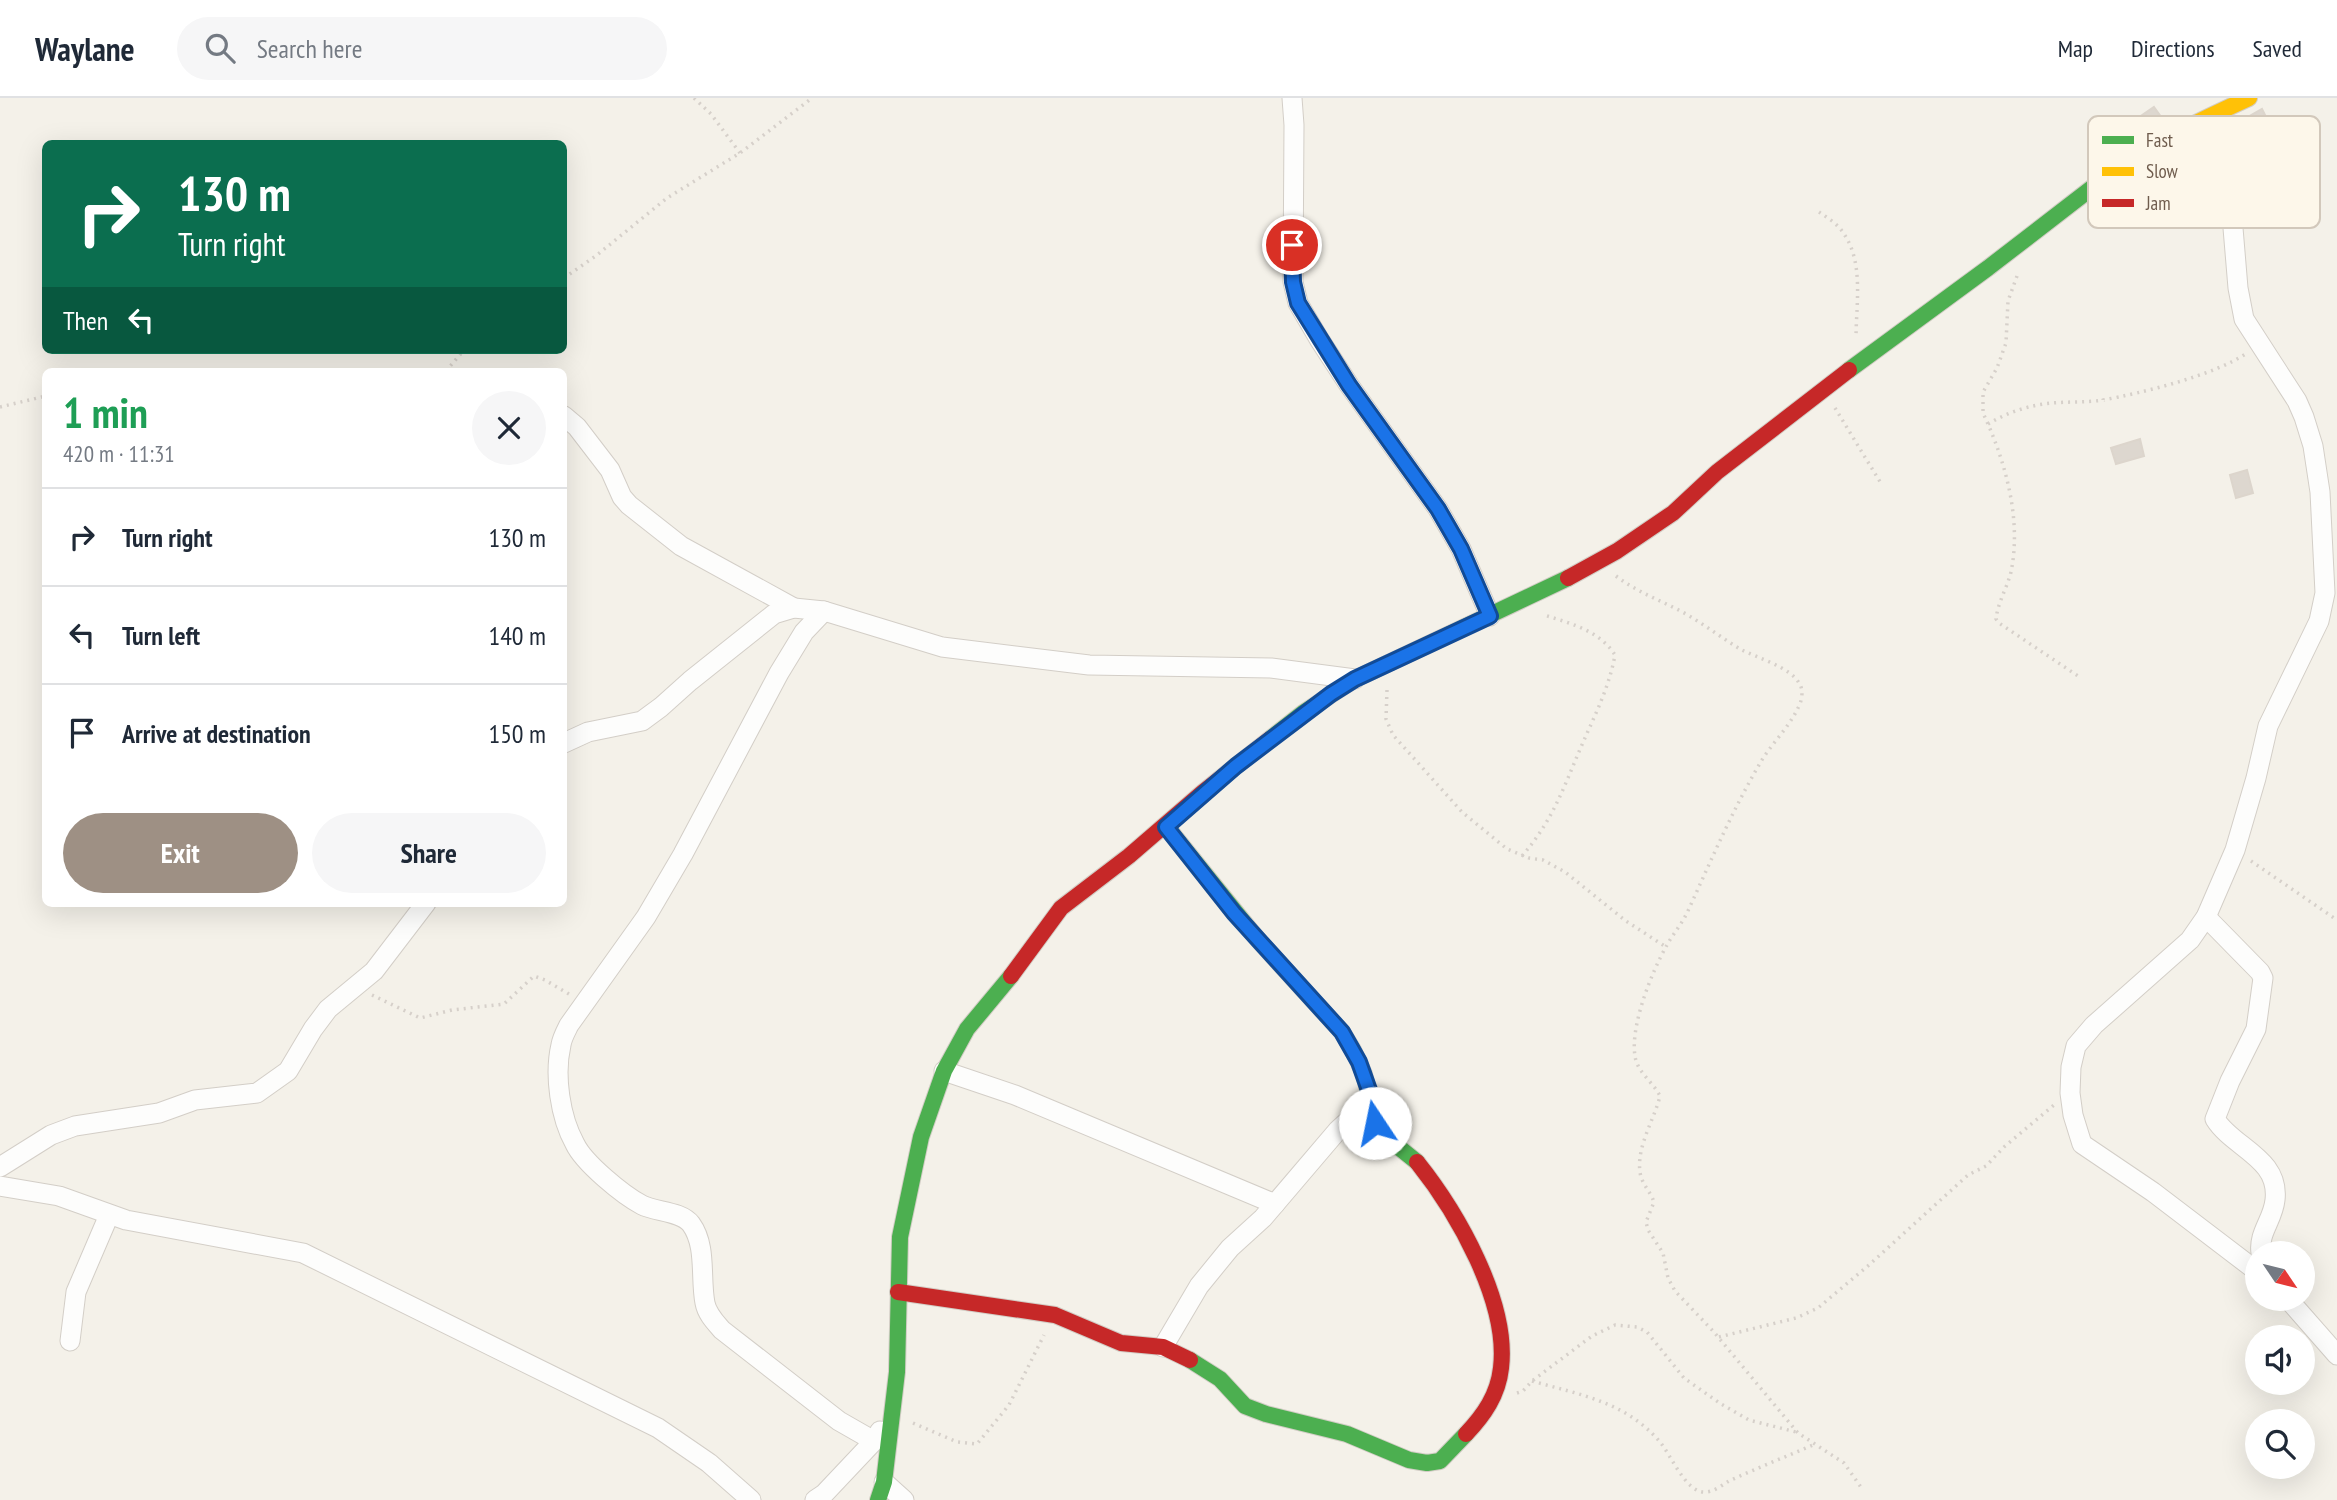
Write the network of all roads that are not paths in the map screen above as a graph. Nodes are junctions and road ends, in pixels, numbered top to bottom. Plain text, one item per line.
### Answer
1 (1292, 98) edge
2 (2247, 98) edge
3 (2210, 116) edge
4 (2088, 191) edge
5 (2233, 228) edge
6 (567, 419) edge
7 (794, 608) junction
8 (824, 611) junction
9 (1490, 616) junction
10 (1355, 679) junction
11 (567, 741) edge
12 (1166, 827) junction
13 (423, 907) edge
14 (2206, 917) junction
15 (944, 1071) junction
16 (1371, 1100) junction
17 (0, 1167) edge
18 (0, 1186) edge
19 (1275, 1204) junction
20 (109, 1215) junction
21 (2260, 1241) edge
22 (2245, 1262) edge
23 (898, 1292) junction
24 (2298, 1311) edge
25 (70, 1340) dead end
26 (1163, 1347) junction
27 (2337, 1355) edge
28 (892, 1413) junction
29 (874, 1441) junction
30 (881, 1491) edge
31 (751, 1500) edge
32 (815, 1500) edge
33 (904, 1500) edge

1 - 9 street
2 - 3 street
4 - 9 street
5 - 14 street
6 - 7 street
7 - 8 street
7 - 11 street
8 - 10 street
8 - 29 street
9 - 10 street
10 - 12 street
12 - 15 street
12 - 16 street
13 - 17 street
14 - 21 street
14 - 22 street
15 - 19 street
15 - 23 street
16 - 19 street
16 - 26 street
18 - 20 street
19 - 26 street
20 - 25 street
20 - 31 street
23 - 26 street
23 - 28 street
24 - 27 street
28 - 29 street
28 - 30 street
29 - 32 street
30 - 33 street

